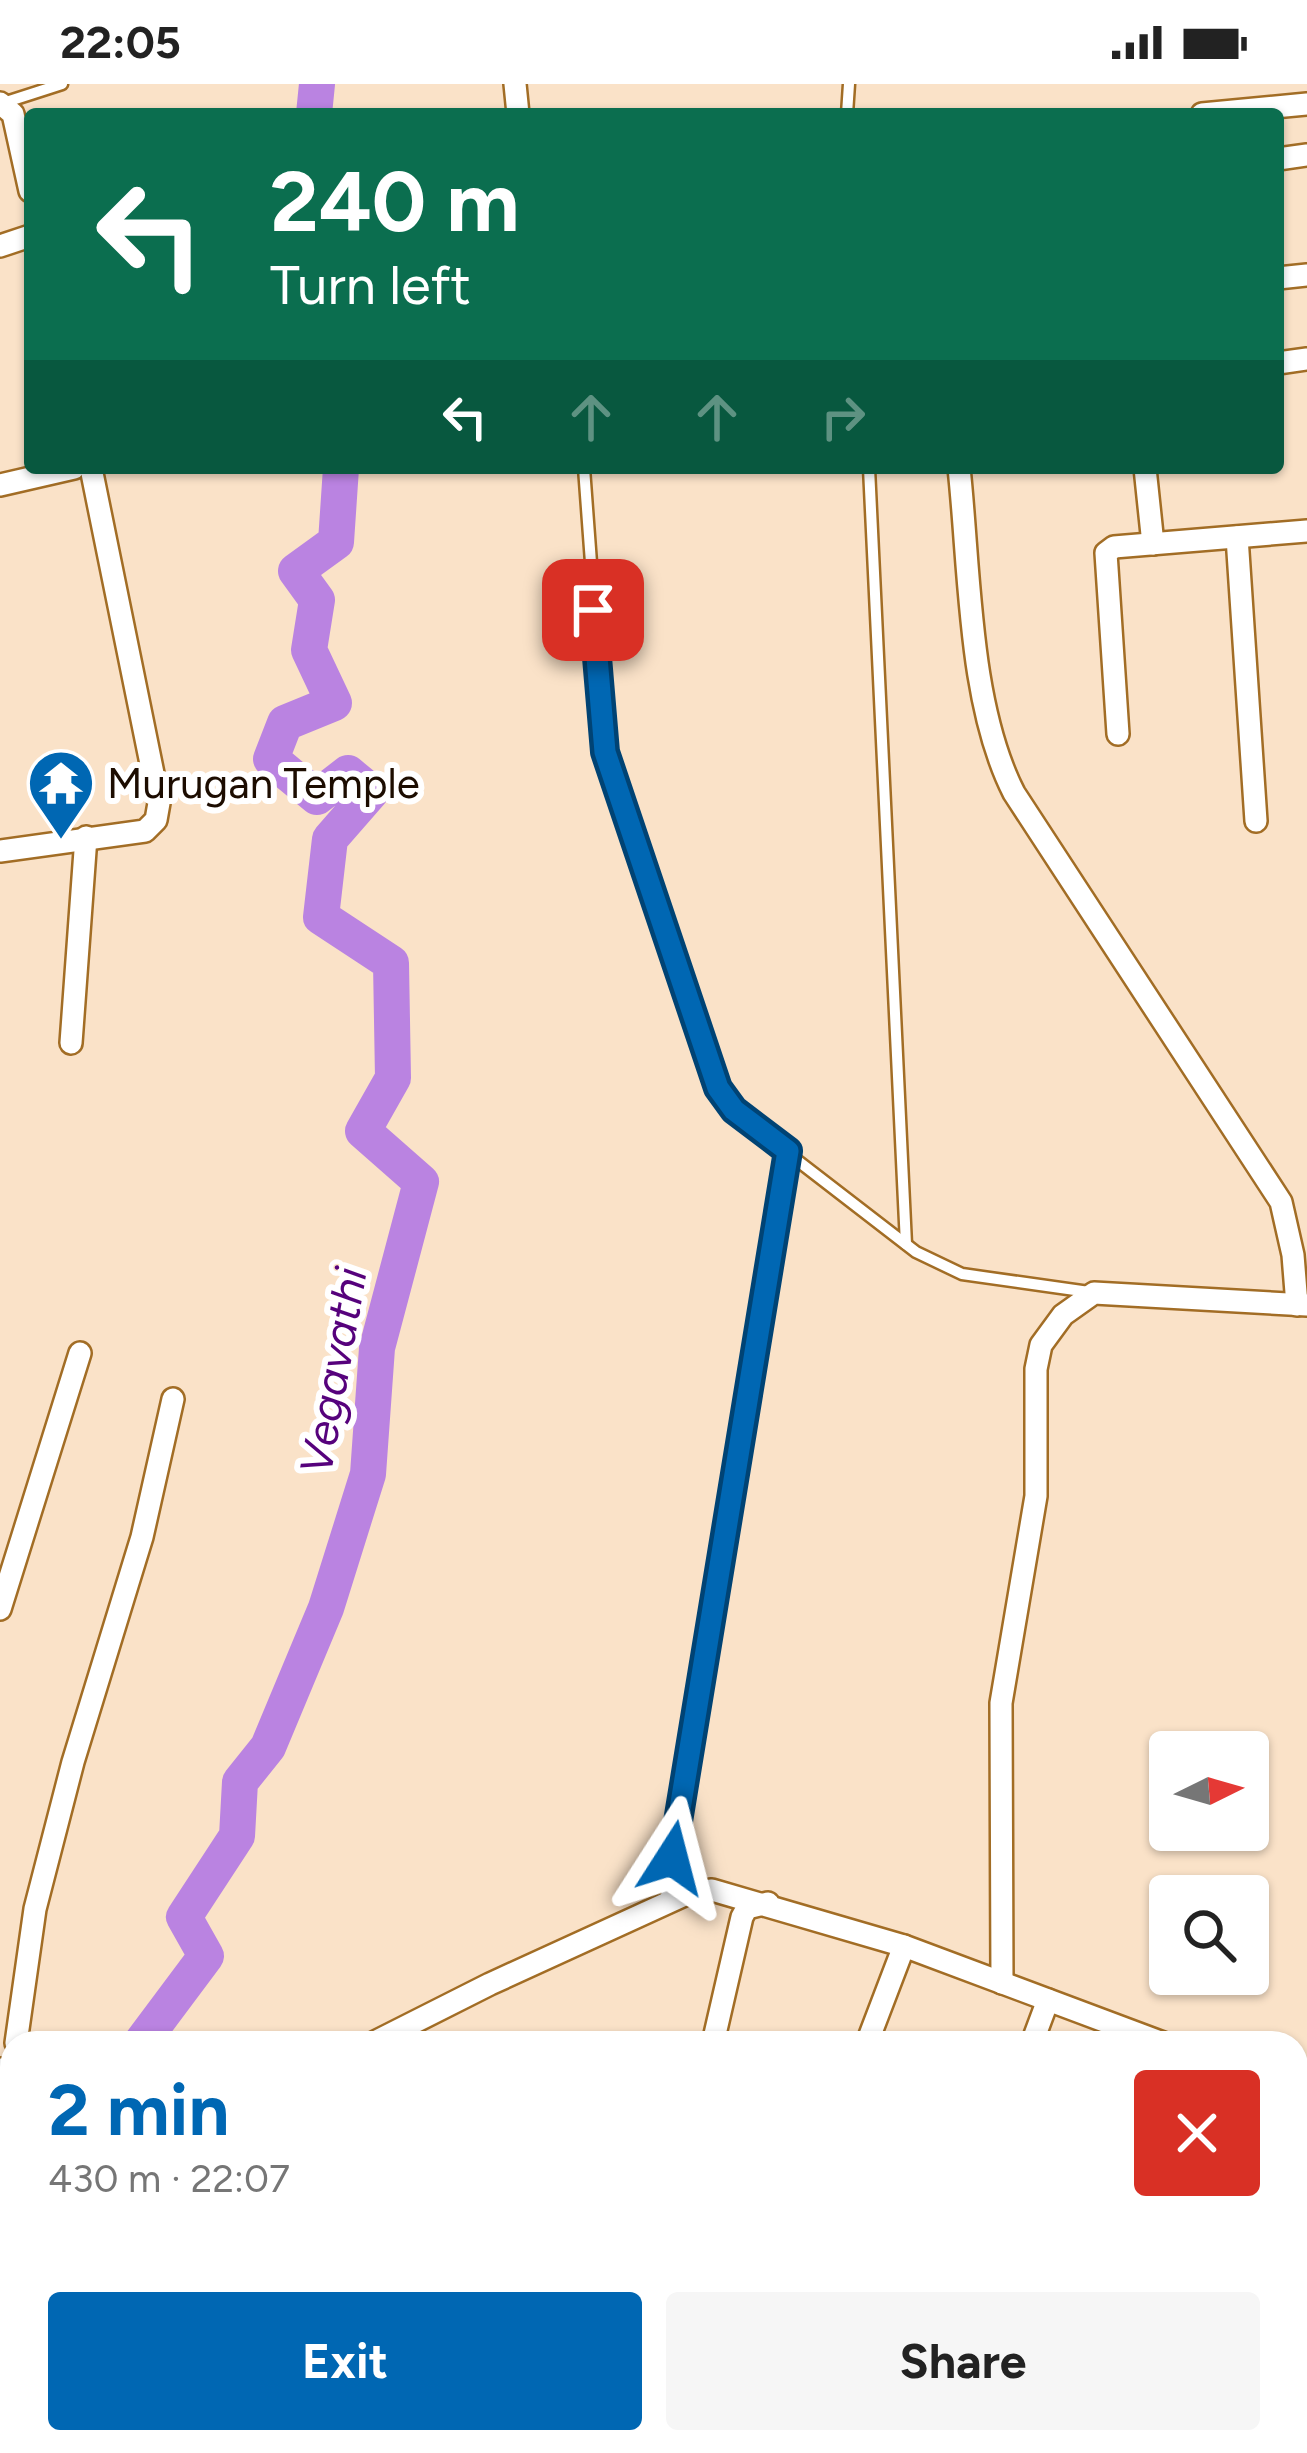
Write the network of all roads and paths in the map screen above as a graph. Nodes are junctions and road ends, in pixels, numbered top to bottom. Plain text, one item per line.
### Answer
1 (62, 84) edge
2 (2, 103) edge
3 (1307, 104) edge
4 (1265, 108) edge
5 (24, 163) edge
6 (46, 474) edge
7 (92, 474) edge
8 (584, 474) edge
9 (868, 474) edge
10 (960, 474) edge
11 (1146, 474) edge
12 (0, 484) edge
13 (1307, 531) edge
14 (1237, 537) junction
15 (1154, 544) junction
16 (1118, 734) dead end
17 (1256, 821) dead end
18 (86, 837) junction
19 (0, 851) edge
20 (71, 1043) dead end
21 (788, 1151) junction
22 (906, 1245) junction
23 (1094, 1293) junction
24 (1302, 1305) edge
25 (80, 1354) dead end
26 (172, 1399) dead end
27 (0, 1609) edge
28 (768, 1903) junction
29 (664, 1905) junction
30 (904, 1946) junction
31 (1002, 1983) junction
32 (1048, 2000) junction
33 (18, 2031) edge
34 (397, 2031) edge
35 (716, 2031) edge
36 (872, 2031) edge
37 (1036, 2031) edge
38 (1131, 2031) edge

1 - 2 lane
2 - 5 street
3 - 4 street
6 - 12 street
7 - 18 street
8 - 21 lane
9 - 22 lane
10 - 24 street
11 - 15 street
13 - 14 street
14 - 15 street
14 - 17 street
15 - 16 street
18 - 19 street
18 - 20 street
21 - 22 lane
21 - 29 lane
22 - 23 lane
23 - 24 street
23 - 31 street
25 - 27 street
26 - 33 street
28 - 29 street
28 - 30 street
28 - 35 street
29 - 34 street
30 - 31 street
30 - 36 street
31 - 32 street
32 - 37 street
32 - 38 street

